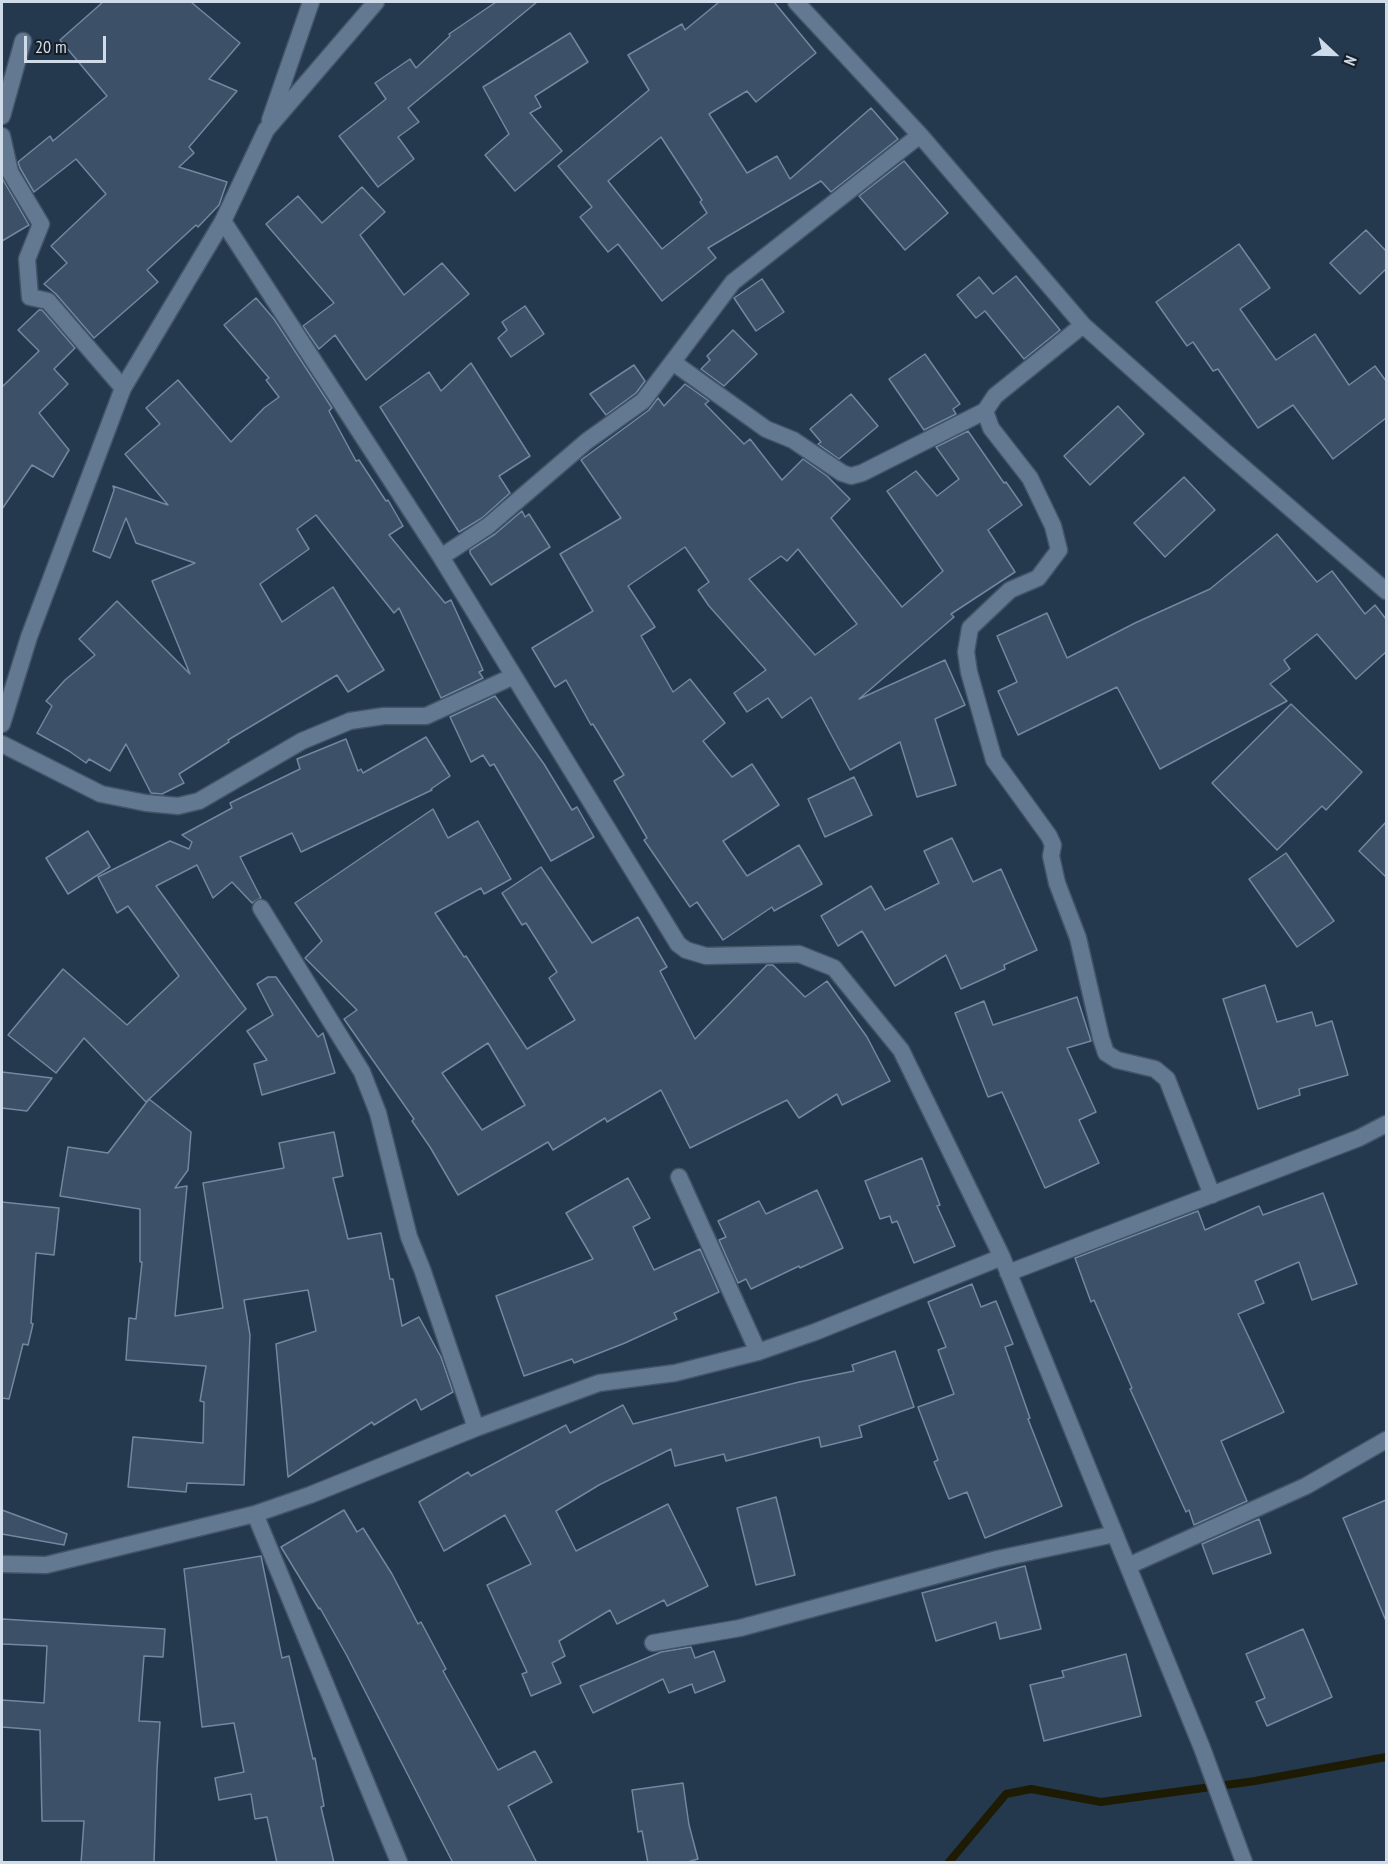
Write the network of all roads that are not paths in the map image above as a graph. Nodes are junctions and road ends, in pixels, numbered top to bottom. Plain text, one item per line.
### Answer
1 (311, 2) edge
2 (376, 2) edge
3 (796, 2) edge
4 (23, 41) dead end
5 (2, 116) edge
6 (266, 130) junction
7 (920, 135) junction
8 (2, 136) edge
9 (223, 221) junction
10 (1083, 325) junction
11 (674, 363) junction
12 (123, 388) junction
13 (985, 411) junction
14 (441, 557) junction
15 (1386, 591) edge
16 (514, 676) junction
17 (2, 724) edge
18 (2, 744) edge
19 (261, 908) dead end
20 (1386, 1124) edge
21 (679, 1177) dead end
22 (1212, 1195) junction
23 (1002, 1257) junction
24 (1008, 1273) junction
25 (758, 1352) junction
26 (476, 1428) junction
27 (1386, 1440) edge
28 (255, 1514) junction
29 (1115, 1534) junction
30 (2, 1564) edge
31 (1128, 1566) junction
32 (653, 1643) dead end
33 (1242, 1859) edge
34 (399, 1863) edge

1 - 6 street
2 - 6 street
3 - 7 street
4 - 5 street
6 - 9 street
7 - 10 street
7 - 11 street
8 - 12 street
9 - 12 street
9 - 14 street
10 - 13 street
10 - 15 street
11 - 13 street
11 - 14 street
12 - 17 street
13 - 22 street
14 - 16 street
16 - 18 street
16 - 23 street
19 - 26 street
20 - 22 street
21 - 25 street
22 - 24 street
23 - 24 street
23 - 25 street
24 - 29 street
25 - 26 street
26 - 28 street
27 - 31 street
28 - 30 street
28 - 34 street
29 - 31 street
29 - 32 street
31 - 33 street

